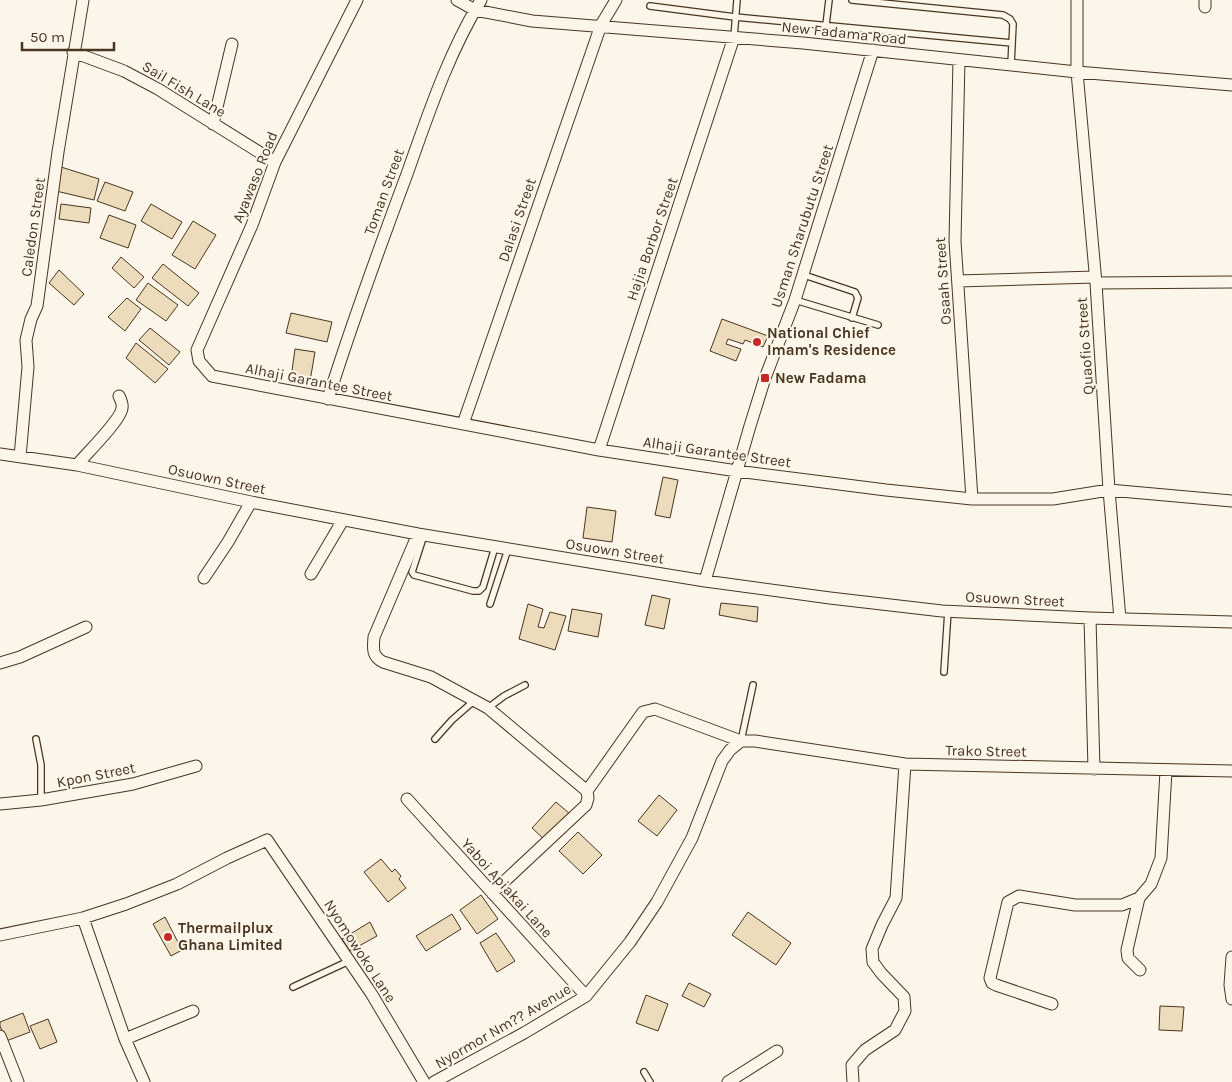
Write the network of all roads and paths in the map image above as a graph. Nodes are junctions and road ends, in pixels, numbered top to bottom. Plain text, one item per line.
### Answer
1 (83, 0) edge
2 (357, 0) edge
3 (457, 0) edge
4 (616, 0) edge
5 (737, 0) edge
6 (830, 0) edge
7 (852, 0) edge
8 (1077, 0) edge
9 (478, 5) edge
10 (650, 6) dead end
11 (735, 17) junction
12 (601, 25) junction
13 (826, 25) junction
14 (734, 37) junction
15 (1012, 43) junction
16 (232, 44) dead end
17 (873, 50) junction
18 (73, 52) junction
19 (959, 60) junction
20 (1011, 65) junction
21 (1077, 72) junction
22 (1232, 85) edge
23 (213, 124) junction
24 (275, 162) junction
25 (804, 275) junction
26 (1095, 280) junction
27 (958, 281) junction
28 (1232, 282) edge
29 (795, 300) junction
30 (852, 318) junction
31 (878, 325) dead end
32 (205, 370) joint
33 (119, 396) dead end
34 (328, 399) junction
35 (463, 424) junction
36 (599, 450) junction
37 (0, 454) edge
38 (20, 457) junction
39 (77, 465) junction
40 (737, 471) junction
41 (1109, 490) junction
42 (972, 499) junction
43 (1232, 501) edge
44 (251, 502) junction
45 (343, 520) junction
46 (421, 535) junction
47 (496, 547) junction
48 (508, 549) junction
49 (311, 574) dead end
50 (204, 578) dead end
51 (705, 581) junction
52 (490, 604) dead end
53 (948, 611) junction
54 (1090, 618) junction
55 (1120, 619) junction
56 (1232, 622) edge
57 (86, 627) dead end
58 (1232, 627) edge
59 (0, 663) edge
60 (944, 672) dead end
61 (525, 685) dead end
62 (753, 685) dead end
63 (474, 700) junction
64 (488, 708) junction
65 (36, 739) dead end
66 (435, 739) dead end
67 (741, 741) junction
68 (905, 764) junction
69 (196, 766) dead end
70 (1094, 768) junction
71 (1166, 770) junction
72 (1232, 771) edge
73 (587, 791) junction
74 (407, 799) dead end
75 (41, 800) junction
76 (0, 804) edge
77 (492, 893) junction
78 (1139, 898) junction
79 (83, 918) junction
80 (0, 935) edge
81 (1232, 957) edge
82 (349, 960) junction
83 (1140, 970) dead end
84 (293, 987) dead end
85 (586, 996) junction
86 (1232, 998) edge
87 (1052, 1004) dead end
88 (193, 1011) dead end
89 (0, 1036) edge
90 (125, 1039) junction
91 (777, 1051) dead end
92 (644, 1072) dead end
93 (18, 1082) edge
94 (144, 1082) edge
95 (424, 1082) edge
96 (434, 1082) edge
97 (650, 1082) edge
98 (728, 1082) edge
99 (852, 1082) edge

1 - 18 street, Caledon Street
2 - 24 street, Ayawaso Road
3 - 9 street, New Fadama Road
4 - 12 street, Dalasi Street
5 - 11 lane
6 - 13 lane
7 - 15 lane
8 - 21 street, Quaofio Street
9 - 12 street, New Fadama Road
9 - 34 street, Toman Street
10 - 11 lane
11 - 13 lane
11 - 14 lane
12 - 14 street, New Fadama Road
12 - 35 street, Dalasi Street
13 - 15 lane
14 - 17 street, New Fadama Road
14 - 36 street, Hajia Borbor Street
15 - 20 lane
16 - 23 street
17 - 19 street, New Fadama Road
17 - 25 street, Usman Sharubutu Street
18 - 23 street, Sail Fish Lane
18 - 38 street, Caledon Street
19 - 20 street, New Fadama Road
19 - 27 street, Osaah Street
20 - 21 street, New Fadama Road
21 - 22 street, New Fadama Road
21 - 26 street, Quaofio Street
23 - 24 street, Sail Fish Lane
24 - 32 street, Ayawaso Road
25 - 29 street, Usman Sharubutu Street
25 - 30 lane
26 - 27 street
26 - 28 street
26 - 41 street, Quaofio Street
27 - 42 street, Osaah Street
29 - 30 lane
29 - 40 street, Usman Sharubutu Street
30 - 31 lane
32 - 34 street, Alhaji Garantee Street
33 - 39 street
34 - 35 street, Alhaji Garantee Street
35 - 36 street, Alhaji Garantee Street
36 - 40 street, Alhaji Garantee Street
37 - 38 street, Osuown Street
38 - 39 street, Osuown Street
39 - 44 street, Osuown Street
40 - 42 street, Alhaji Garantee Street
40 - 51 street, Usman Sharubutu Street
41 - 42 street, Alhaji Garantee Street
41 - 43 street, Alhaji Garantee Street
41 - 55 street, Quaofio Street
44 - 45 street, Osuown Street
44 - 50 street
45 - 46 street, Osuown Street
45 - 49 street
46 - 47 street, Osuown Street
46 - 47 lane
46 - 63 street
47 - 48 street, Osuown Street
48 - 51 street, Osuown Street
48 - 52 lane
51 - 53 street, Osuown Street
53 - 54 street, Osuown Street
53 - 60 lane
54 - 55 street, Osuown Street
54 - 70 street
55 - 56 street, Osuown Street
56 - 58 lane
57 - 59 street
61 - 64 lane
62 - 67 lane
63 - 64 street
63 - 66 lane
64 - 73 street
65 - 75 lane
67 - 68 street, Trako Street
67 - 73 street, Trako Street
67 - 85 street, Nyormor Nm?? Avenue
68 - 70 street, Trako Street
68 - 99 street
69 - 75 street, Kpon Street
70 - 71 street, Trako Street
71 - 72 street, Trako Street
71 - 78 street
73 - 77 street
74 - 77 street, Yaboi Apiakai Lane
75 - 76 street, Kpon Street
77 - 85 street, Yaboi Apiakai Lane
78 - 83 street
78 - 87 street
79 - 80 street
79 - 82 street, Nyomowoko Lane
79 - 90 street
81 - 86 street
82 - 84 lane
82 - 95 street, Nyomowoko Lane
85 - 96 street, Nyormor Nm?? Avenue
88 - 90 street
89 - 93 street
90 - 94 street
91 - 98 street
92 - 97 lane

